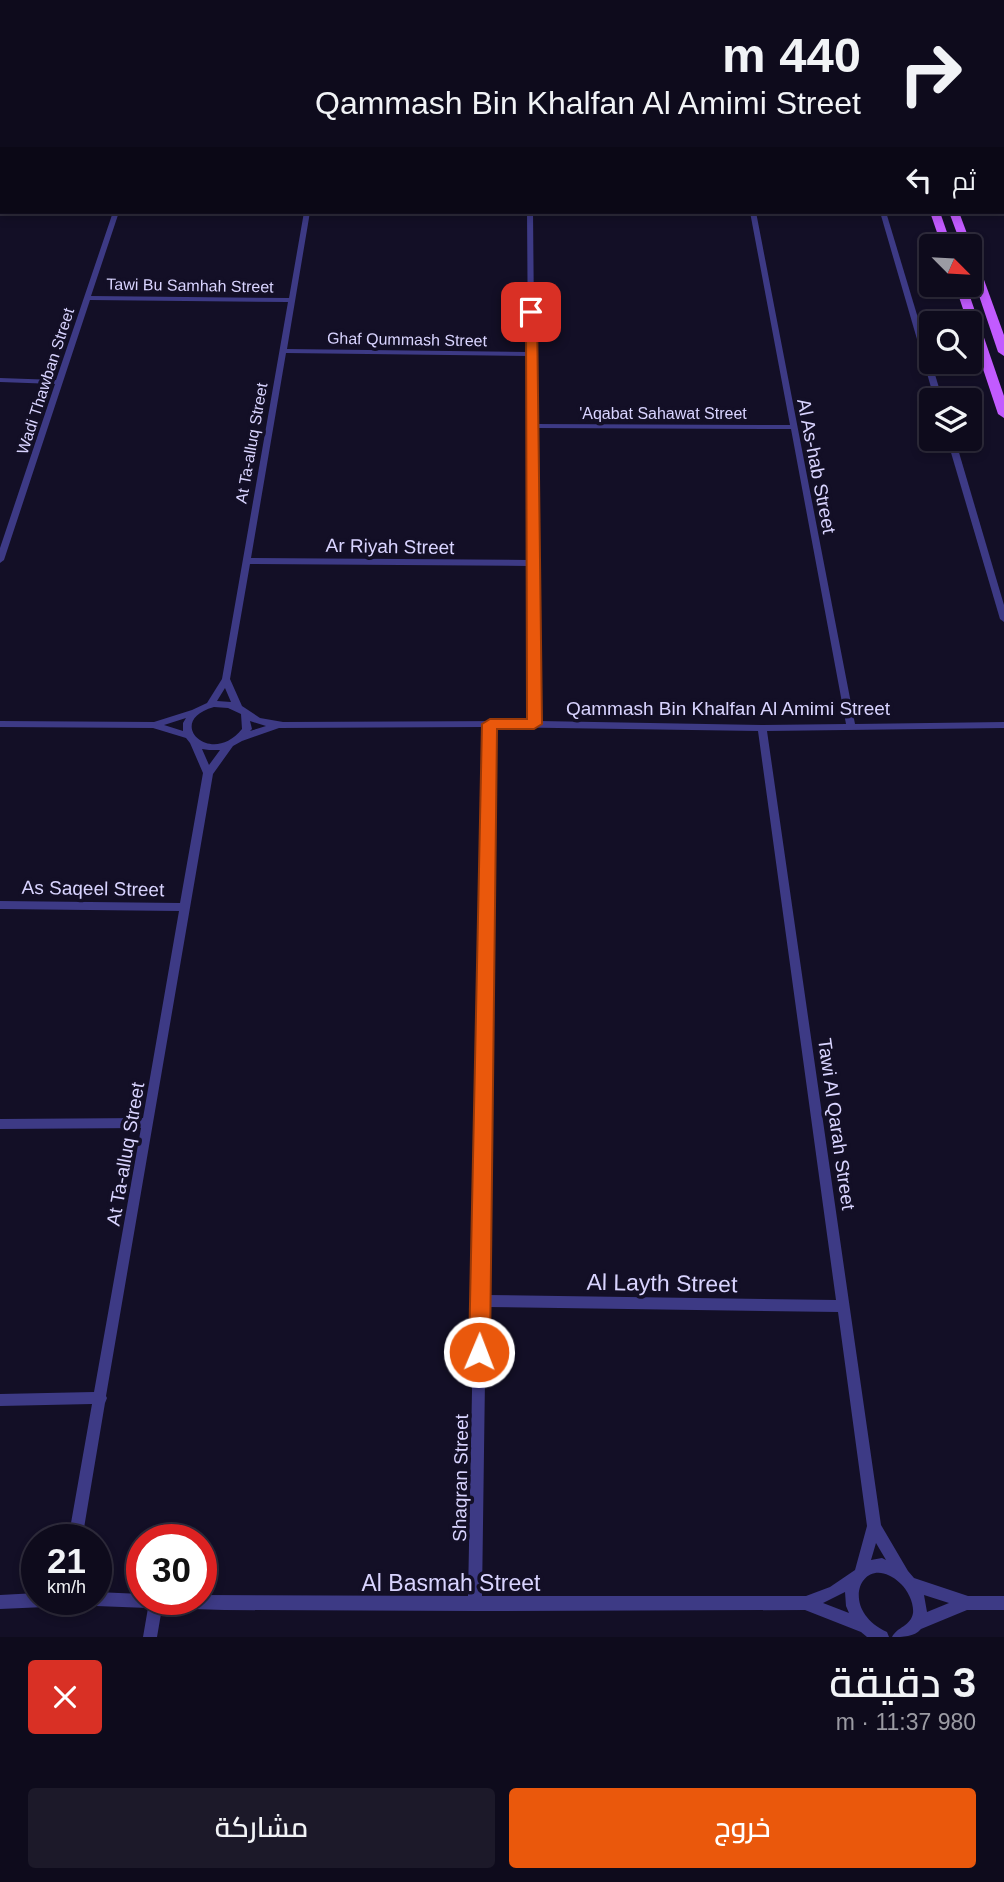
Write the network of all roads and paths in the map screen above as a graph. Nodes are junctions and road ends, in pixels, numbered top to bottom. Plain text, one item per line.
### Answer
1 (115, 214) edge
2 (307, 214) edge
3 (530, 214) edge
4 (752, 214) edge
5 (884, 214) edge
6 (955, 214) edge
7 (935, 215) edge
8 (942, 234) edge
9 (962, 234) edge
10 (982, 289) edge
11 (87, 298) junction
12 (964, 298) edge
13 (292, 300) junction
14 (283, 351) junction
15 (1004, 352) edge
16 (532, 354) junction
17 (0, 380) edge
18 (59, 382) junction
19 (935, 388) edge
20 (1004, 414) edge
21 (532, 426) junction
22 (794, 427) junction
23 (955, 451) edge
24 (0, 560) edge
25 (246, 561) junction
26 (533, 564) junction
27 (1004, 619) edge
28 (226, 679) junction
29 (210, 705) junction
30 (197, 711) junction
31 (242, 711) junction
32 (0, 724) edge
33 (490, 724) junction
34 (534, 724) junction
35 (153, 725) junction
36 (283, 725) junction
37 (1004, 725) edge
38 (851, 726) junction
39 (762, 728) junction
40 (240, 738) junction
41 (192, 739) junction
42 (230, 744) junction
43 (208, 773) junction
44 (0, 905) edge
45 (186, 907) junction
46 (148, 1123) junction
47 (0, 1124) edge
48 (480, 1301) junction
49 (843, 1306) junction
50 (101, 1398) junction
51 (0, 1400) edge
52 (78, 1524) edge
53 (874, 1527) junction
54 (860, 1574) junction
55 (907, 1578) junction
56 (21, 1601) edge
57 (0, 1602) edge
58 (217, 1602) edge
59 (806, 1603) junction
60 (968, 1603) junction
61 (1004, 1603) edge
62 (475, 1604) junction
63 (154, 1615) edge
64 (908, 1632) edge
65 (872, 1633) edge
66 (150, 1637) edge

1 - 11 street, Wadi Thawban Street
2 - 13 street, At Ta-alluq Street
3 - 16 street
4 - 22 street, Al As-hab Street
5 - 19 street
6 - 9 main road
7 - 8 main road
10 - 15 main road
11 - 13 street, Tawi Bu Samhah Street
11 - 18 street, Wadi Thawban Street
12 - 20 main road
13 - 14 street, At Ta-alluq Street
14 - 16 street, Ghaf Qummash Street
14 - 25 street, At Ta-alluq Street
16 - 21 street
17 - 18 street
18 - 24 street, Wadi Thawban Street
21 - 22 street, 'Aqabat Sahawat Street
21 - 26 street
22 - 38 street, Al As-hab Street
23 - 27 street
25 - 26 street, Ar Riyah Street
25 - 28 street, At Ta-alluq Street
26 - 34 street
28 - 29 street, At Ta-alluq Street
28 - 31 street
29 - 30 street
29 - 31 street
30 - 35 street
30 - 41 street
31 - 36 street, Qammash Bin Khalfan Al Amimi Street
31 - 40 street
32 - 35 street
33 - 34 street, Qammash Bin Khalfan Al Amimi Street
33 - 36 street, Qammash Bin Khalfan Al Amimi Street
33 - 48 street, Shaqran Street
34 - 39 street, Qammash Bin Khalfan Al Amimi Street
35 - 41 street
36 - 40 street, Qammash Bin Khalfan Al Amimi Street
37 - 38 street, Qammash Bin Khalfan Al Amimi Street
38 - 39 street, Qammash Bin Khalfan Al Amimi Street
39 - 49 street, Tawi Al Qarah Street
40 - 42 street
41 - 42 street
41 - 43 street
42 - 43 street, At Ta-alluq Street
43 - 45 street, At Ta-alluq Street
44 - 45 street, As Saqeel Street
45 - 46 street, At Ta-alluq Street
46 - 47 street
46 - 50 street, At Ta-alluq Street
48 - 49 street, Al Layth Street
48 - 62 street, Shaqran Street
49 - 53 street, Tawi Al Qarah Street
50 - 51 street
50 - 52 street, At Ta-alluq Street
53 - 54 street, Tawi Al Qarah Street
53 - 55 street, Tawi Al Qarah Street
54 - 55 street
54 - 59 street, Al Basmah Street
54 - 65 street, Tawi Al Qarah Street
55 - 60 street
55 - 64 street
56 - 57 street
58 - 62 street, Al Basmah Street
59 - 62 street, Al Basmah Street
59 - 65 street, Al Basmah Street
60 - 61 street
60 - 64 street
63 - 66 street

